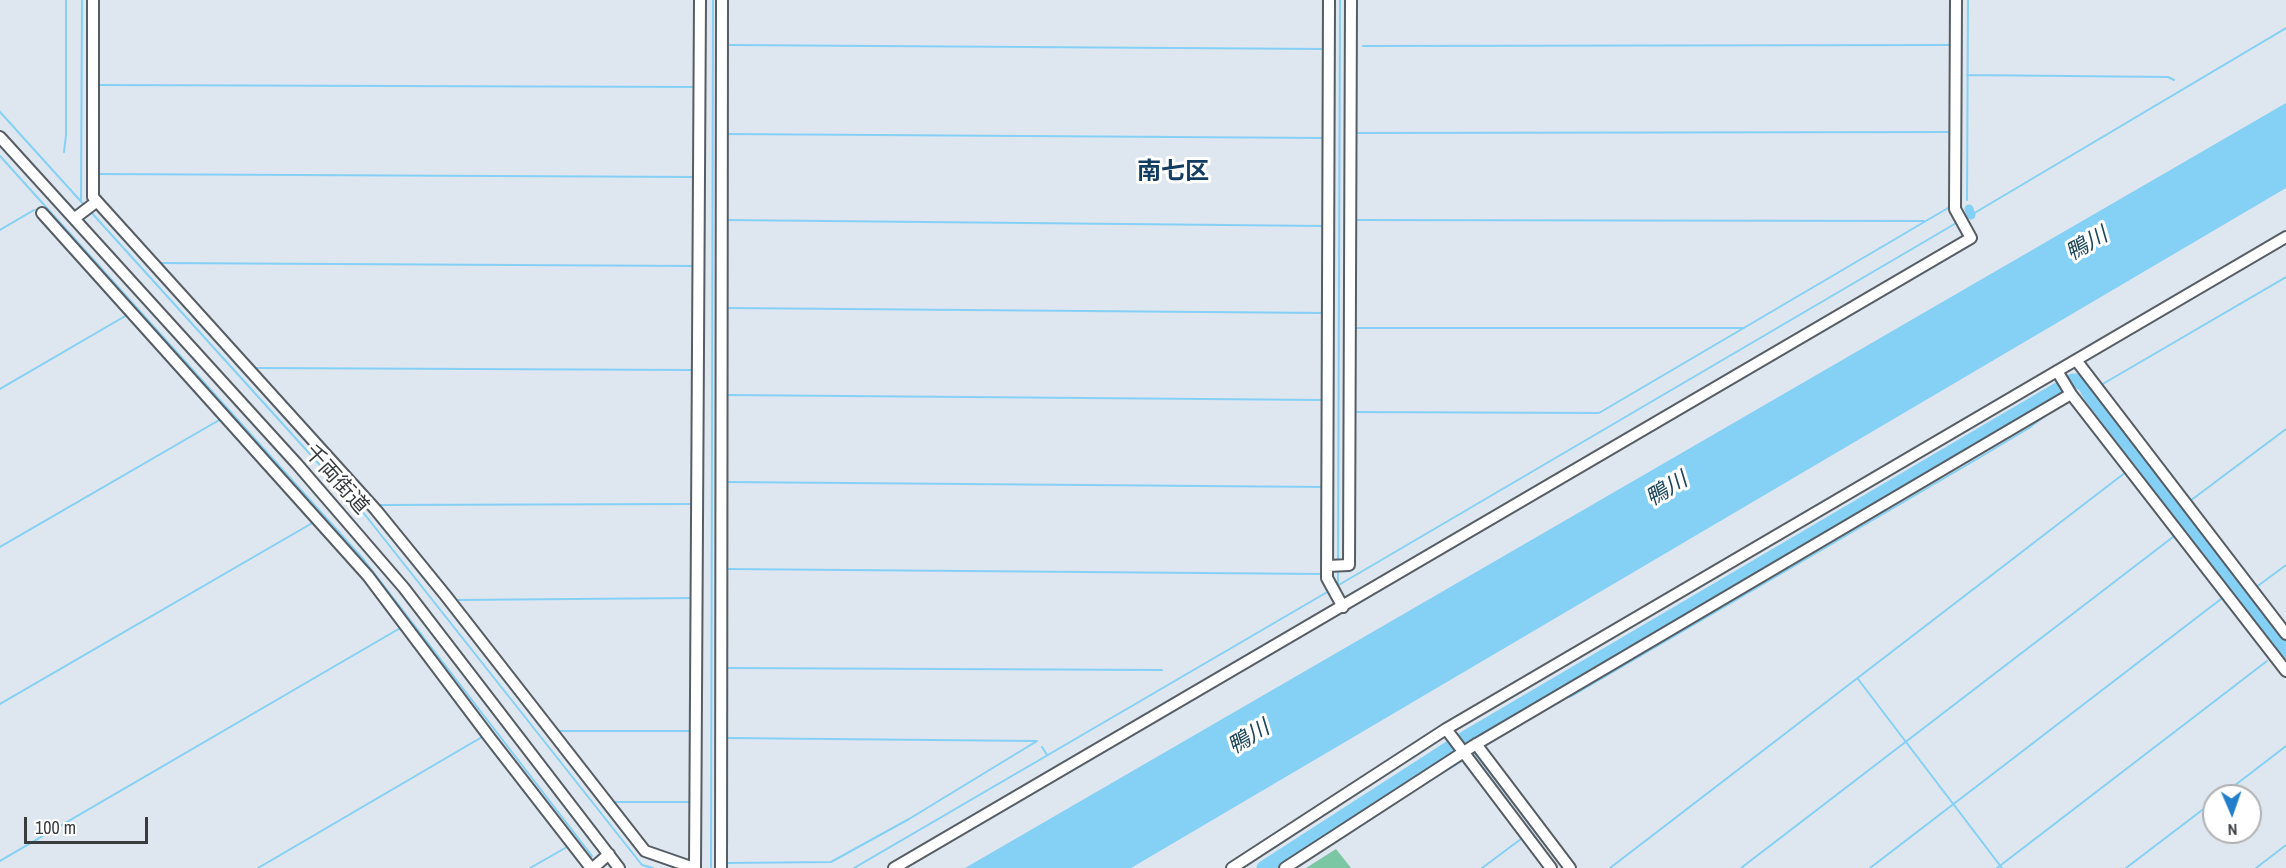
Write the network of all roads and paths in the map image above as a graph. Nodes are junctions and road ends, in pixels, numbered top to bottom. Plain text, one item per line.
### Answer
1 (93, 0) edge
2 (700, 0) edge
3 (722, 0) edge
4 (1329, 0) edge
5 (1351, 0) edge
6 (1956, 0) edge
7 (0, 137) edge
8 (94, 203) junction
9 (42, 213) dead end
10 (77, 217) junction
11 (2286, 237) edge
12 (2076, 360) junction
13 (2057, 371) junction
14 (2068, 389) junction
15 (1334, 566) junction
16 (1342, 604) junction
17 (2286, 634) edge
18 (2286, 671) edge
19 (1446, 729) junction
20 (1465, 746) junction
21 (609, 854) junction
22 (592, 868) edge
23 (619, 868) edge
24 (695, 868) edge
25 (721, 868) edge
26 (894, 868) edge
27 (1232, 868) edge
28 (1285, 868) edge
29 (1551, 868) edge
30 (1570, 868) edge

1 - 8 street
2 - 24 street
3 - 25 street
4 - 15 street
5 - 15 street
6 - 16 street
7 - 10 street, 千両街道
8 - 10 street
8 - 24 street
9 - 22 street
10 - 21 street, 千両街道
11 - 12 street
12 - 13 street
12 - 17 street
13 - 14 street
13 - 19 street
14 - 18 street
14 - 20 street
15 - 16 street
16 - 26 street
19 - 20 street
19 - 27 street
20 - 28 street
20 - 29 street
20 - 30 street
21 - 22 street
21 - 23 street, 千両街道

